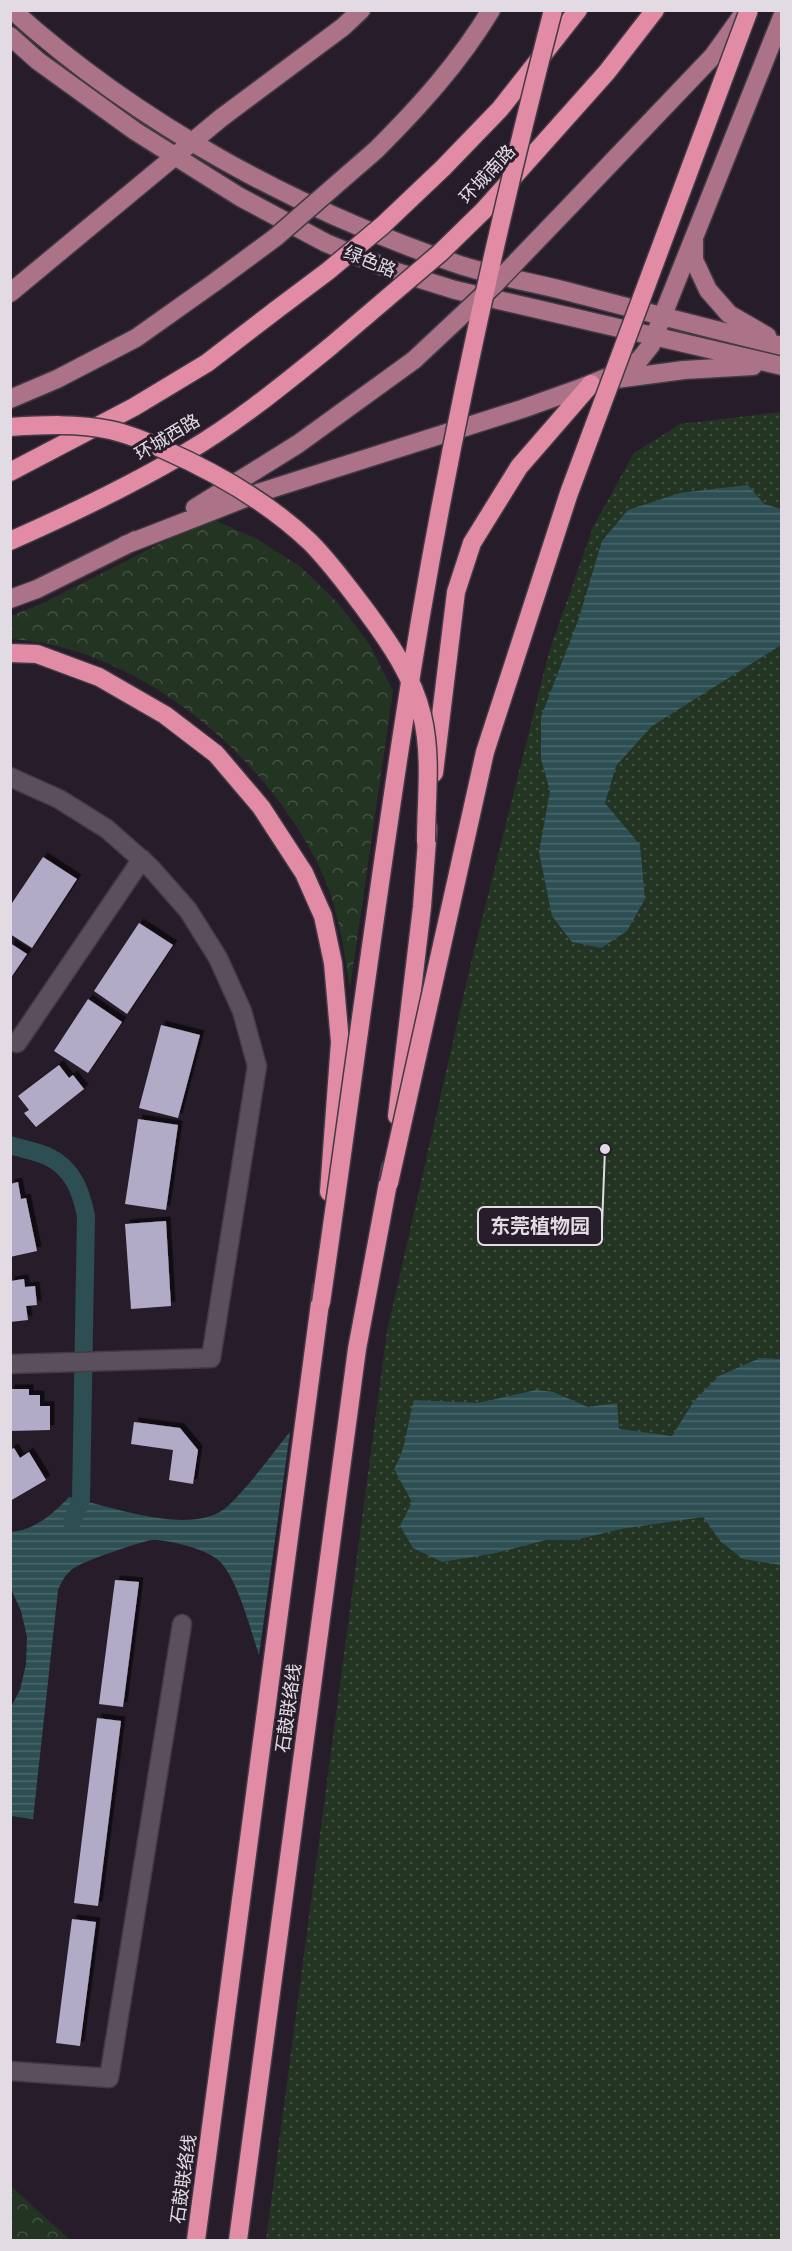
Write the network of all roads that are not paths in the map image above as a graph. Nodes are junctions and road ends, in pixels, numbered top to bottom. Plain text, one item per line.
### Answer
1 (12, 10) edge
2 (361, 10) edge
3 (491, 10) edge
4 (554, 10) edge
5 (578, 10) edge
6 (655, 10) edge
7 (748, 10) edge
8 (782, 17) edge
9 (10, 36) edge
10 (192, 142) junction
11 (174, 156) junction
12 (694, 235) junction
13 (10, 293) edge
14 (663, 317) junction
15 (655, 337) junction
16 (782, 345) edge
17 (331, 346) joint
18 (782, 366) edge
19 (591, 384) junction
20 (10, 399) edge
21 (10, 427) edge
22 (10, 472) edge
23 (10, 541) edge
24 (125, 545) junction
25 (10, 599) edge
26 (10, 653) edge
27 (10, 777) edge
28 (426, 842) junction
29 (142, 859) junction
30 (17, 1043) dead end
31 (389, 1183) junction
32 (321, 1303) junction
33 (10, 1364) edge
34 (182, 1624) dead end
35 (10, 2071) edge
36 (196, 2241) edge
37 (238, 2241) edge

1 - 10 main road, 绿色路
2 - 10 main road
3 - 20 main road, bridge
4 - 32 highway, bridge
5 - 22 highway, 环城南路, bridge
6 - 17 highway, 环城南路, bridge
7 - 24 main road, bridge
7 - 31 highway, bridge
8 - 12 main road
9 - 11 main road, 绿色路
10 - 11 main road
10 - 14 main road, 绿色路
11 - 13 main road
11 - 15 main road, 绿色路
12 - 14 main road
12 - 16 main road
14 - 15 main road
14 - 16 main road, 绿色路
15 - 18 main road, 绿色路
15 - 19 main road
17 - 23 highway, 环城西路
18 - 19 main road
19 - 24 main road
19 - 28 highway
21 - 28 highway, bridge
24 - 25 main road
26 - 32 highway
27 - 29 lane
28 - 31 highway
29 - 30 lane
29 - 33 lane
31 - 37 highway, 石鼓联络线
32 - 36 highway, 石鼓联络线
34 - 35 lane

